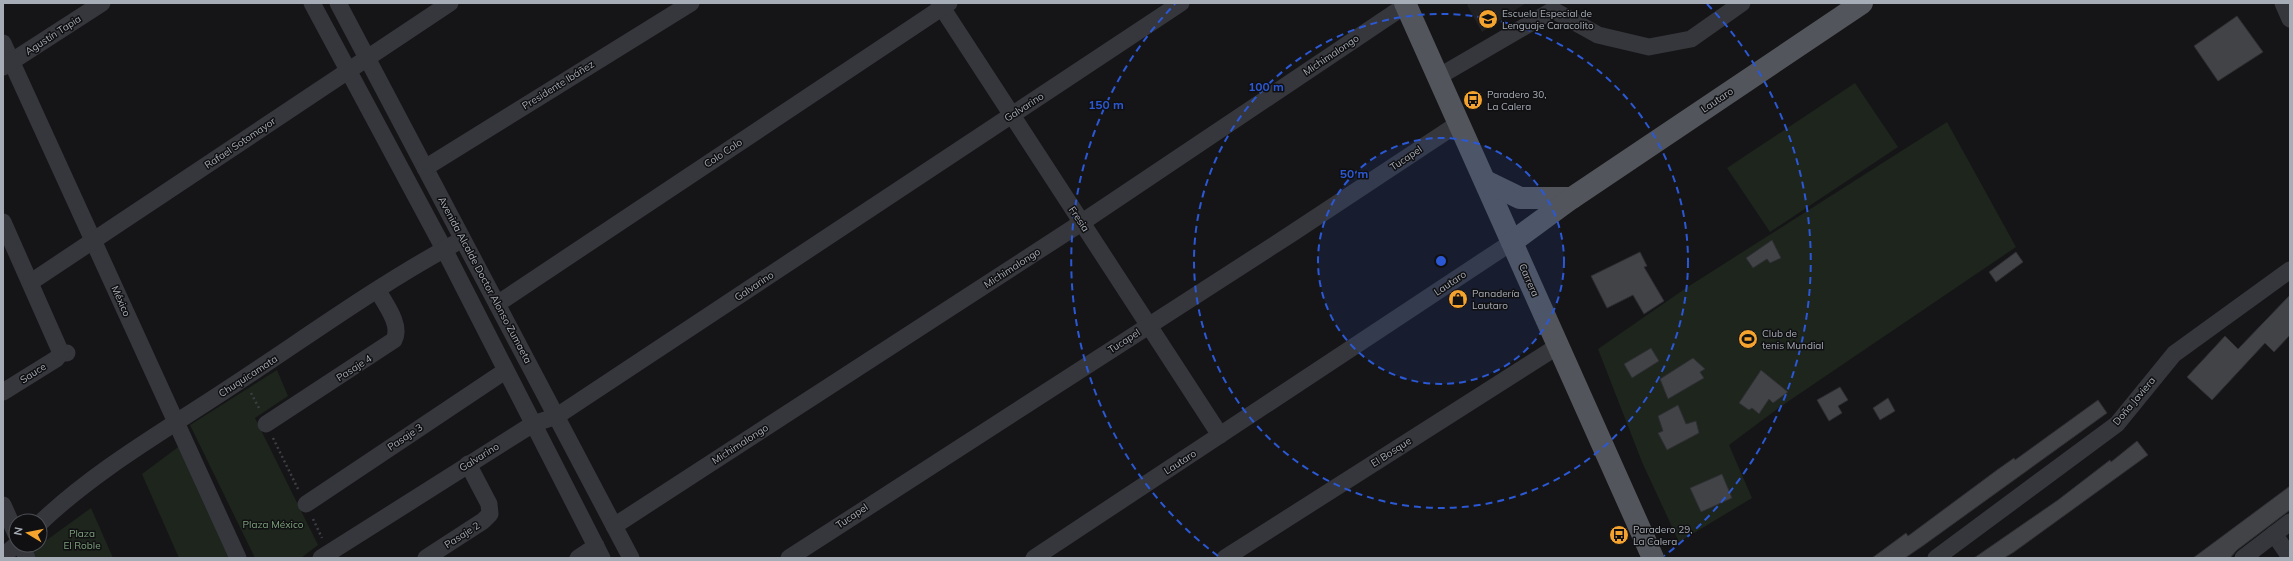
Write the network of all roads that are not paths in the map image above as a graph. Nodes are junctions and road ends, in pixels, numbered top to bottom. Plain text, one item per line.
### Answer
1 (102, 3) edge
2 (312, 3) edge
3 (338, 3) edge
4 (450, 3) edge
5 (691, 3) edge
6 (1181, 3) edge
7 (1742, 3) edge
8 (1862, 3) edge
9 (2283, 3) edge
10 (1406, 4) edge
11 (943, 5) edge
12 (2290, 19) edge
13 (3, 43) edge
14 (367, 58) junction
15 (7, 64) edge
16 (347, 70) junction
17 (1438, 77) junction
18 (1011, 115) junction
19 (1459, 123) junction
20 (425, 168) junction
21 (1485, 181) junction
22 (1572, 198) junction
23 (3, 222) edge
24 (1081, 223) junction
25 (463, 239) junction
26 (94, 241) junction
27 (1512, 242) junction
28 (444, 249) junction
29 (10, 256) edge
30 (2290, 270) edge
31 (31, 282) junction
32 (378, 291) junction
33 (497, 304) junction
34 (1150, 325) junction
35 (1558, 346) junction
36 (505, 371) junction
37 (3, 392) edge
38 (557, 416) junction
39 (175, 424) junction
40 (266, 424) road end
41 (533, 424) junction
42 (1220, 435) junction
43 (468, 464) junction
44 (306, 504) road end
45 (3, 505) edge
46 (8, 516) edge
47 (48, 516) edge
48 (2290, 522) edge
49 (614, 526) junction
50 (2274, 534) junction
51 (599, 552) edge
52 (325, 555) edge
53 (2290, 557) edge
54 (238, 558) edge
55 (426, 558) edge
56 (578, 558) edge
57 (631, 558) edge
58 (789, 558) edge
59 (1034, 558) edge
60 (1225, 558) edge
61 (1653, 558) edge
62 (1936, 558) edge
63 (2243, 558) edge

1 - 15 street, Agustín Tapia
2 - 16 street
3 - 14 street, Avenida Alcalde Doctor Alonso Zumaeta
4 - 14 street, Rafael Sotomayor
5 - 20 street, Presidente Ibáñez
6 - 18 street, Galvarino
7 - 17 street
8 - 22 main road, Lautaro
9 - 12 street
10 - 17 main road, Carrera
10 - 24 street, Michimalongo
11 - 18 street, Fresia
11 - 33 street, Colo Colo
13 - 15 street, México
14 - 16 street, Rafael Sotomayor
14 - 20 street, Avenida Alcalde Doctor Alonso Zumaeta
15 - 26 street, México
16 - 26 street, Rafael Sotomayor
16 - 28 street
17 - 19 main road, Carrera
18 - 24 street, Fresia
18 - 38 street, Galvarino
19 - 21 main road, Carrera
19 - 34 street, Tucapel
20 - 25 street, Avenida Alcalde Doctor Alonso Zumaeta
21 - 22 main road
21 - 27 main road, Carrera
22 - 27 main road, Lautaro
23 - 29 street
24 - 34 street, Fresia
24 - 49 street, Michimalongo
25 - 28 street, Chuquicamata
25 - 33 street, Avenida Alcalde Doctor Alonso Zumaeta
26 - 31 street, Rafael Sotomayor
26 - 39 street, México
27 - 35 main road, Carrera
27 - 42 street, Lautaro
28 - 32 street, Chuquicamata
28 - 36 street
29 - 31 street
30 - 62 street, Doña Javiera
31 - 37 street, Sauce
32 - 39 street, Chuquicamata
32 - 40 street, Pasaje 4
33 - 38 street, Avenida Alcalde Doctor Alonso Zumaeta
34 - 42 street, Fresia
34 - 58 street, Tucapel
35 - 60 street, El Bosque
35 - 61 main road, Carrera
36 - 41 street
36 - 44 street, Pasaje 3
38 - 41 street, Galvarino
38 - 49 street, Avenida Alcalde Doctor Alonso Zumaeta
39 - 47 street, Chuquicamata
39 - 54 street, México
41 - 43 street, Galvarino
41 - 51 street
42 - 59 street, Lautaro
43 - 52 street, Galvarino
43 - 55 street, Pasaje 2
45 - 46 street
48 - 50 street
49 - 57 street, Avenida Alcalde Doctor Alonso Zumaeta
50 - 53 street
50 - 63 street
51 - 56 street

